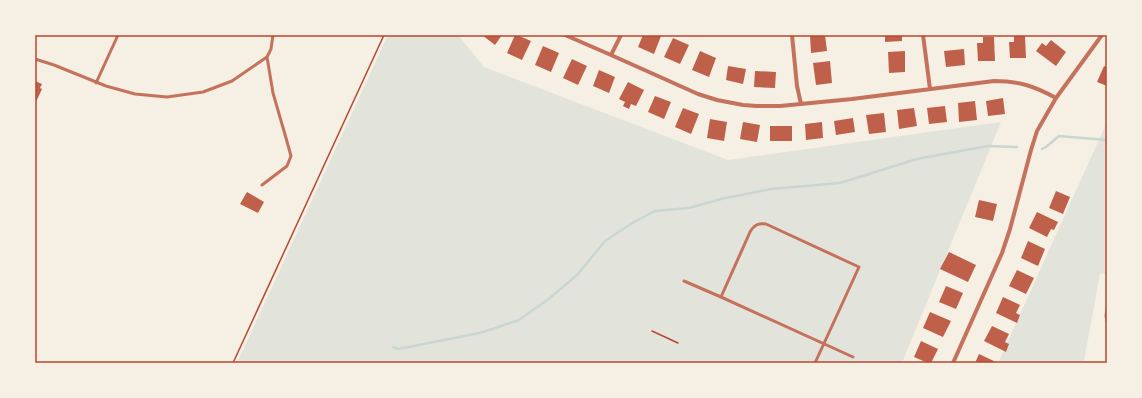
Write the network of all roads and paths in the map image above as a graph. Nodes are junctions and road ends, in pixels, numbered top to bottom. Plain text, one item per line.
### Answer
1 (118, 35) edge
2 (272, 35) edge
3 (384, 35) edge
4 (565, 35) edge
5 (621, 35) edge
6 (792, 35) edge
7 (923, 35) edge
8 (1102, 35) edge
9 (611, 54) junction
10 (267, 57) junction
11 (35, 59) edge
12 (96, 83) junction
13 (930, 89) junction
14 (1056, 98) junction
15 (801, 104) junction
16 (262, 185) dead end
17 (684, 281) dead end
18 (721, 297) junction
19 (1107, 309) edge
20 (1107, 320) edge
21 (652, 331) dead end
22 (678, 343) dead end
23 (824, 344) junction
24 (853, 357) dead end
25 (233, 363) edge
26 (814, 363) edge
27 (953, 363) edge

1 - 12 lane
2 - 10 lane
3 - 25 path
4 - 9 street
5 - 9 street
6 - 15 street
7 - 13 street
8 - 14 street
9 - 15 street
10 - 12 lane
10 - 16 lane
11 - 12 lane
13 - 14 street
13 - 15 street
14 - 27 street
17 - 18 lane
18 - 23 lane
18 - 23 lane
19 - 20 lane
21 - 22 path
23 - 24 lane
23 - 26 lane

